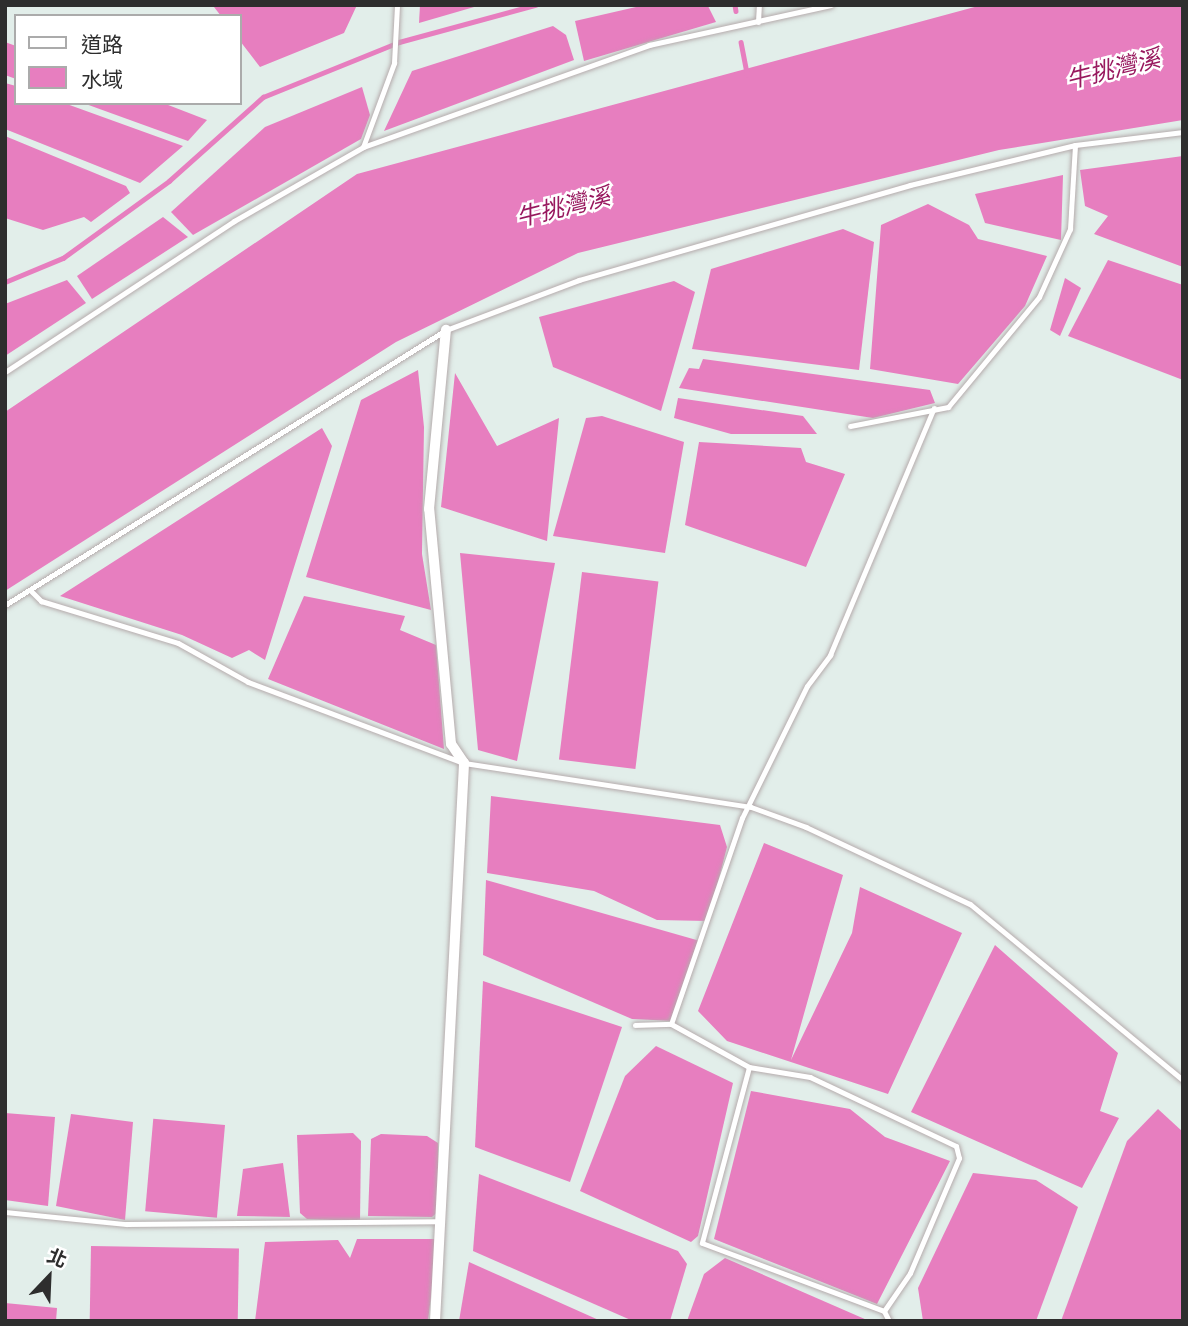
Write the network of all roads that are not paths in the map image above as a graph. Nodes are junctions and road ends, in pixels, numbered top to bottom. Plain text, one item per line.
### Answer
1 (397, 5) edge
2 (759, 5) edge
3 (831, 5) edge
4 (758, 22) junction
5 (1183, 132) edge
6 (1075, 145) junction
7 (363, 147) junction
8 (446, 330) junction
9 (5, 372) edge
10 (934, 408) junction
11 (850, 426) dead end
12 (30, 590) junction
13 (5, 605) edge
14 (464, 763) junction
15 (751, 807) junction
16 (671, 1024) junction
17 (635, 1025) dead end
18 (749, 1067) junction
19 (1183, 1080) edge
20 (5, 1212) edge
21 (442, 1221) junction
22 (884, 1311) junction
23 (435, 1321) edge
24 (889, 1321) edge

1 - 7 lane
2 - 4 lane
3 - 4 lane
4 - 7 lane
5 - 6 lane
6 - 8 lane
6 - 10 lane
7 - 9 lane
8 - 12 lane
8 - 14 street
10 - 11 lane
10 - 15 lane
12 - 13 lane
12 - 14 lane
14 - 15 lane
14 - 21 street
15 - 16 lane
15 - 19 lane
16 - 17 lane
16 - 18 lane
18 - 22 lane
18 - 22 lane
20 - 21 lane
21 - 23 street
22 - 24 lane

